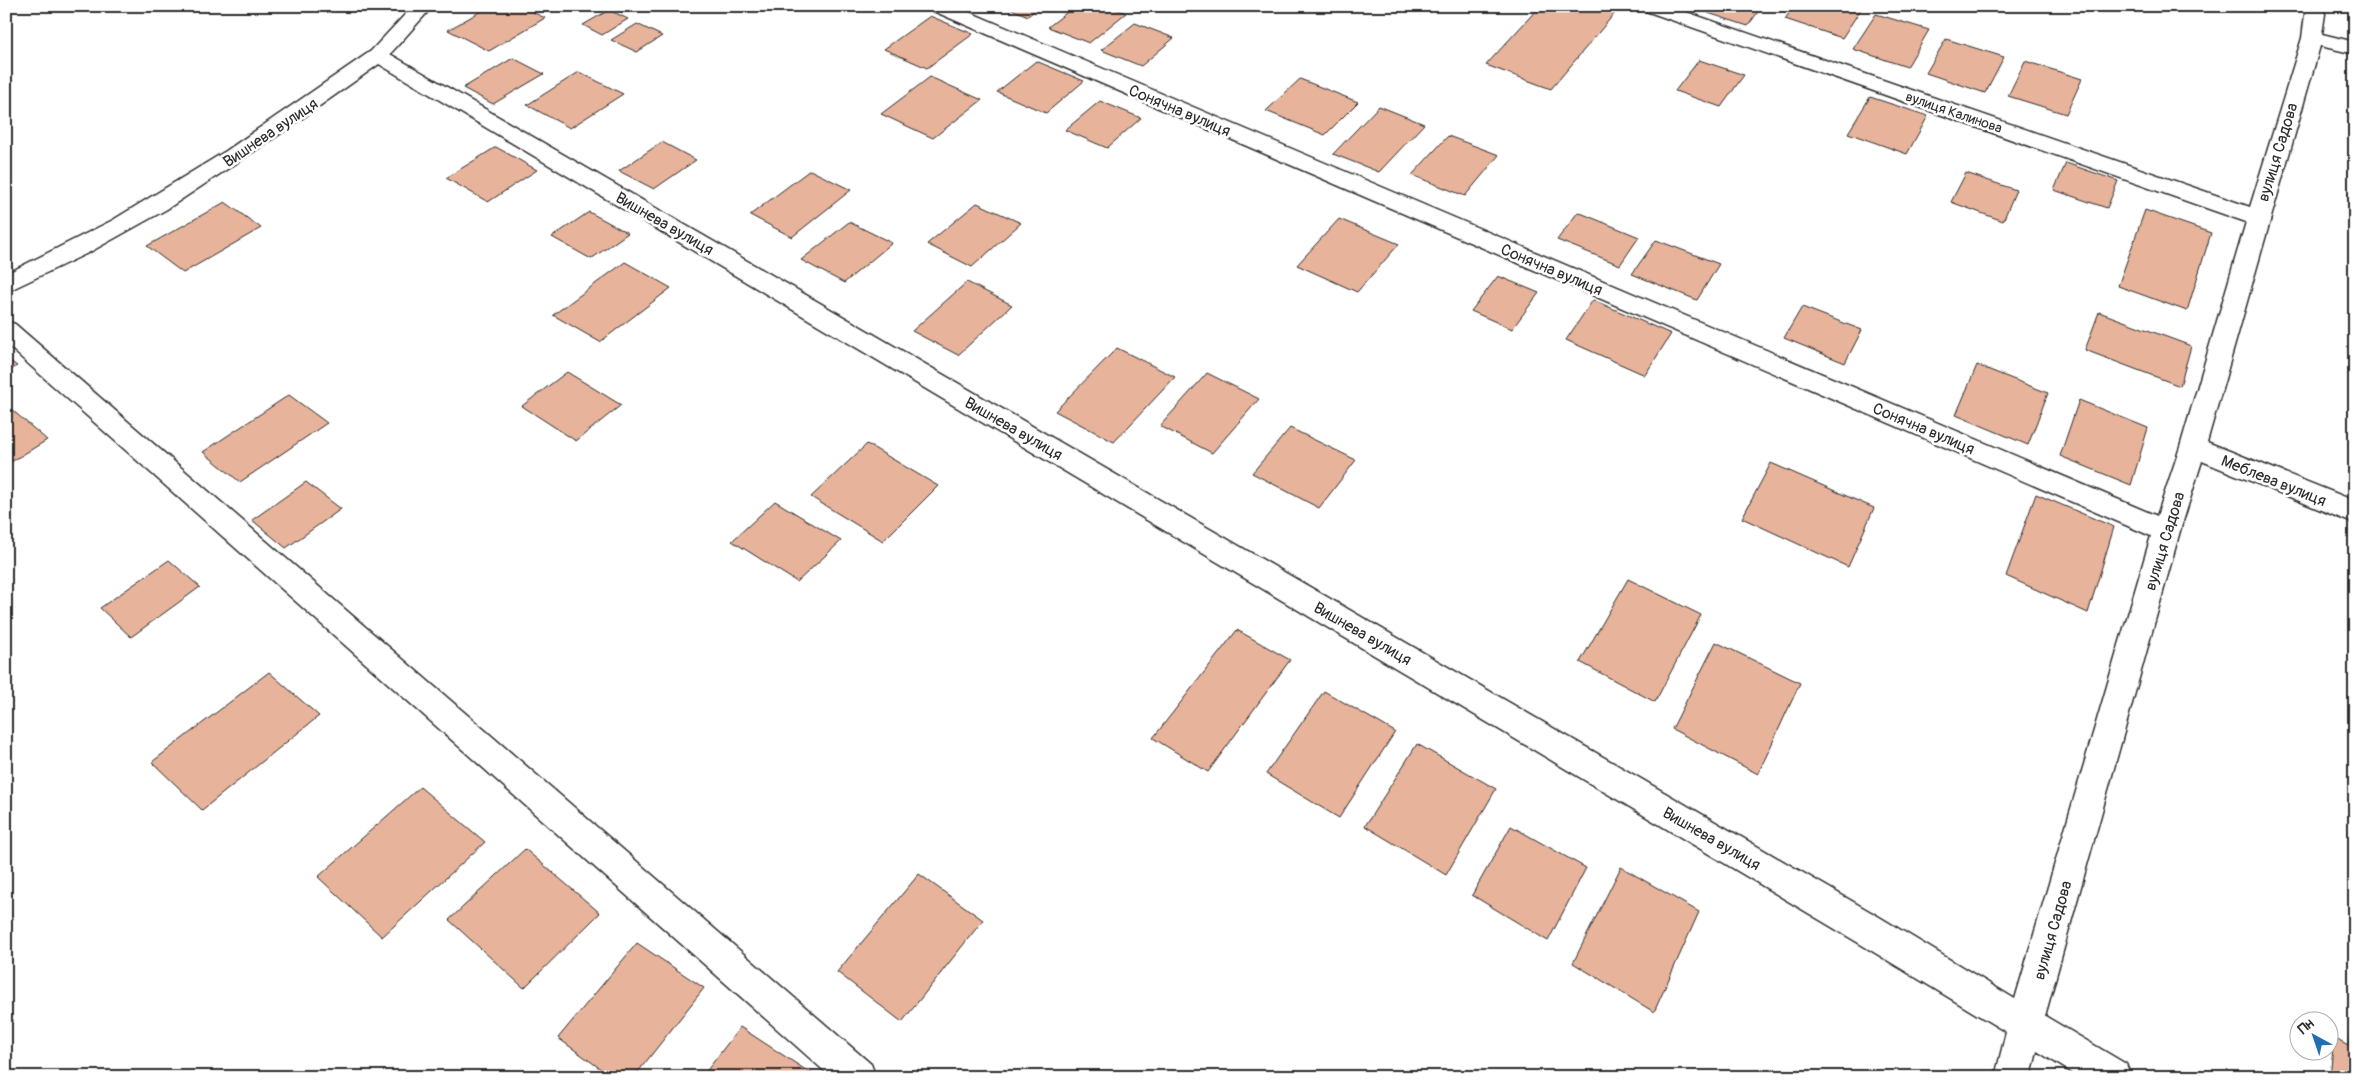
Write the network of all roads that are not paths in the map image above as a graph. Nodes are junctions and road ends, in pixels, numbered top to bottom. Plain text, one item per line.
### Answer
1 (424, 6) edge
2 (938, 6) edge
3 (1650, 6) edge
4 (2313, 6) edge
5 (2312, 38) junction
6 (2355, 48) edge
7 (378, 55) junction
8 (2258, 218) junction
9 (6, 284) edge
10 (6, 330) edge
11 (2193, 447) junction
12 (2355, 514) edge
13 (2166, 531) junction
14 (2025, 1026) junction
15 (858, 1077) edge
16 (2013, 1077) edge
17 (2113, 1077) edge

1 - 7 street
2 - 13 street, Сонячна вулиця
3 - 8 street, вулиця Калинова
4 - 5 street, вулиця Садова
5 - 6 street
5 - 8 street, вулиця Садова
7 - 9 street, Вишнева вулиця
7 - 14 street, Вишнева вулиця
8 - 11 street, вулиця Садова
10 - 15 street
11 - 12 street, Меблева вулиця
11 - 13 street, вулиця Садова
13 - 14 street, вулиця Садова
14 - 16 street, вулиця Садова
14 - 17 street, Вишнева вулиця

